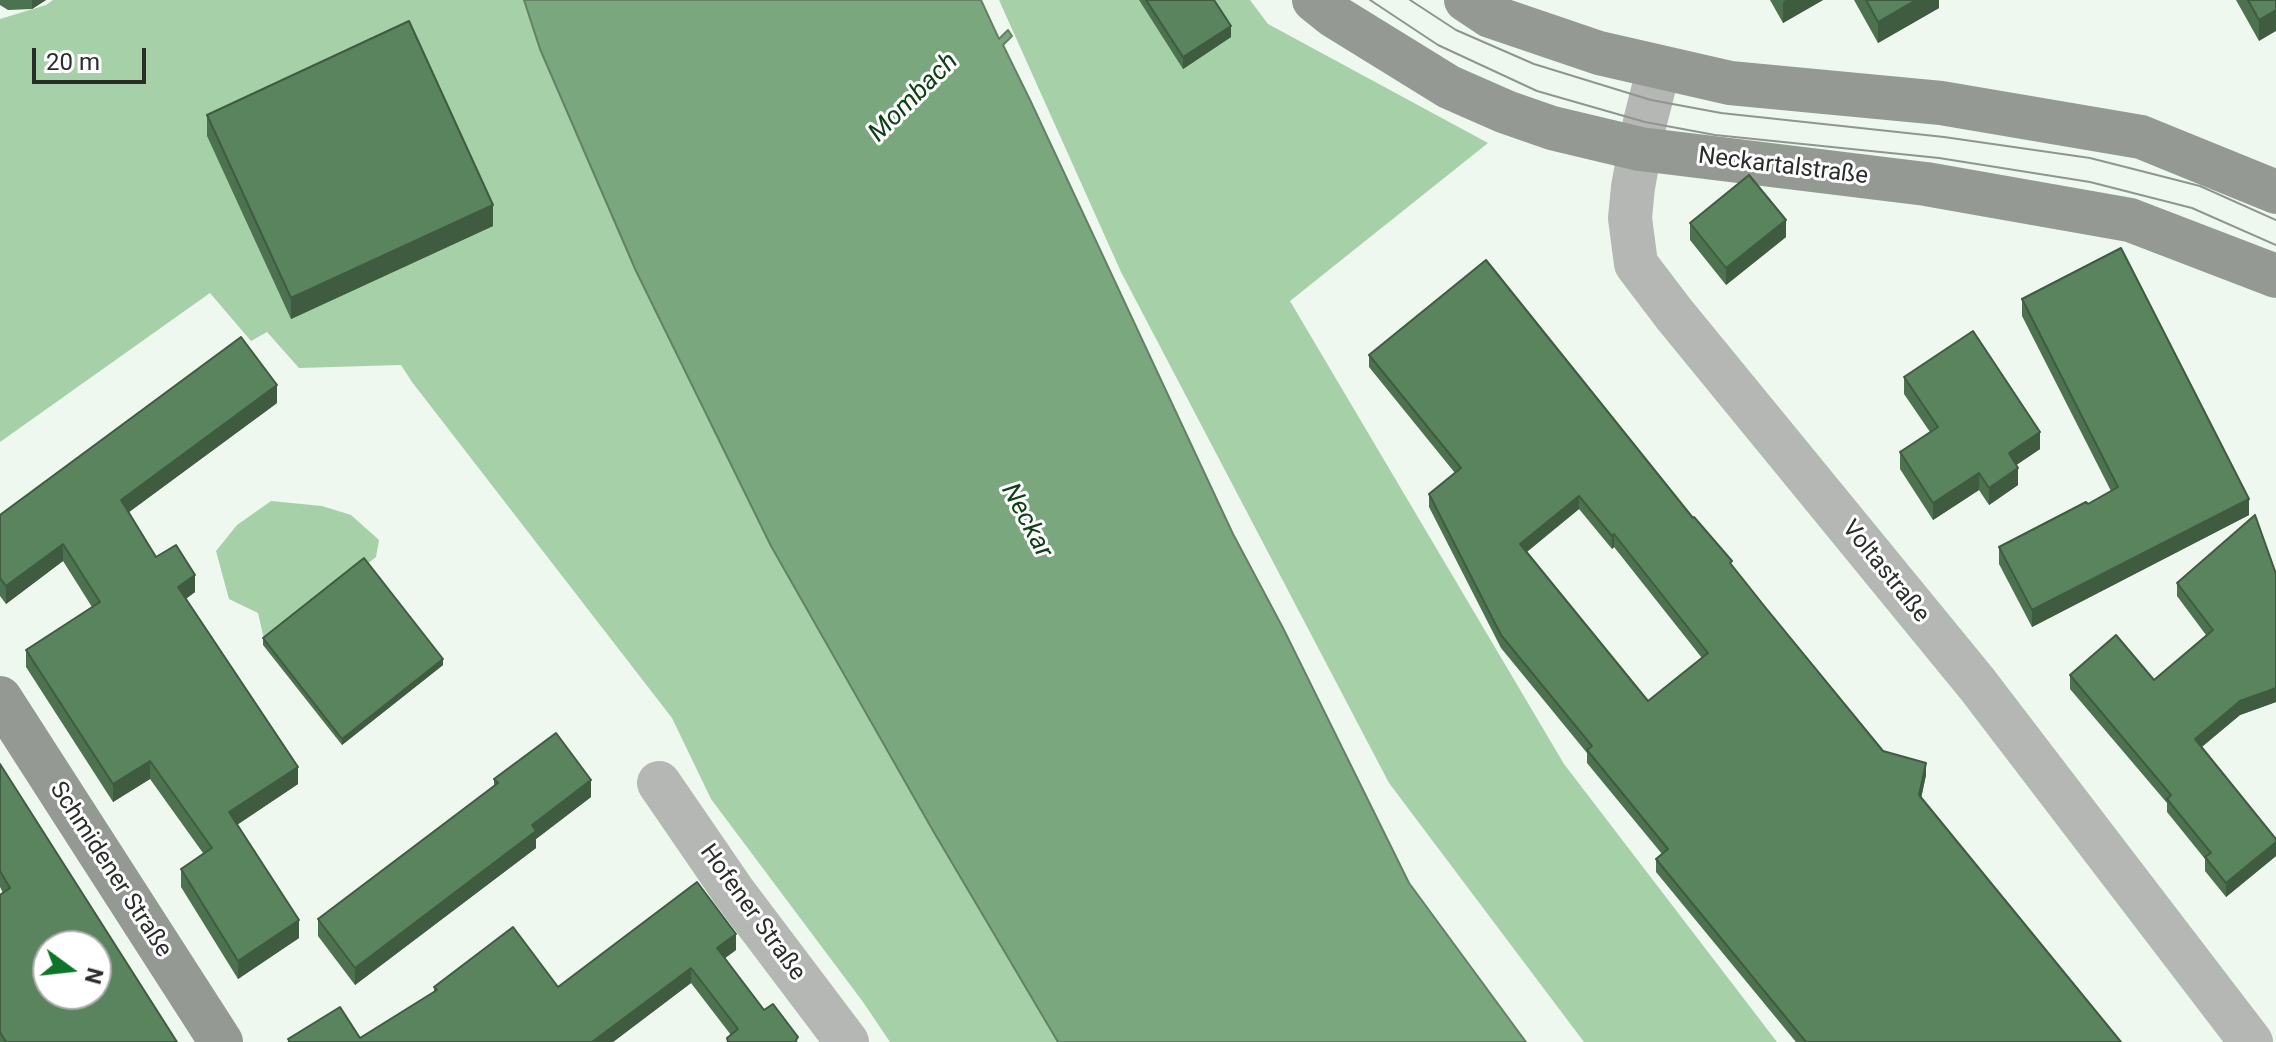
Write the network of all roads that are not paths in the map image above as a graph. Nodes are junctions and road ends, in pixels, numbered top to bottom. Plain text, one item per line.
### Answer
1 (1314, 0) edge
2 (1466, 0) edge
3 (1659, 67) junction
4 (1640, 149) junction
5 (2276, 192) edge
6 (2276, 276) edge
7 (0, 698) edge
8 (659, 783) dead end
9 (221, 1042) edge
10 (847, 1042) edge
11 (2251, 1042) edge

1 - 4 main road, Neckartalstraße
2 - 3 main road
3 - 4 street, Voltastraße
3 - 5 main road
4 - 6 main road, Neckartalstraße
4 - 11 street, Voltastraße
7 - 9 main road, Schmidener Straße
8 - 10 street, Hofener Straße

